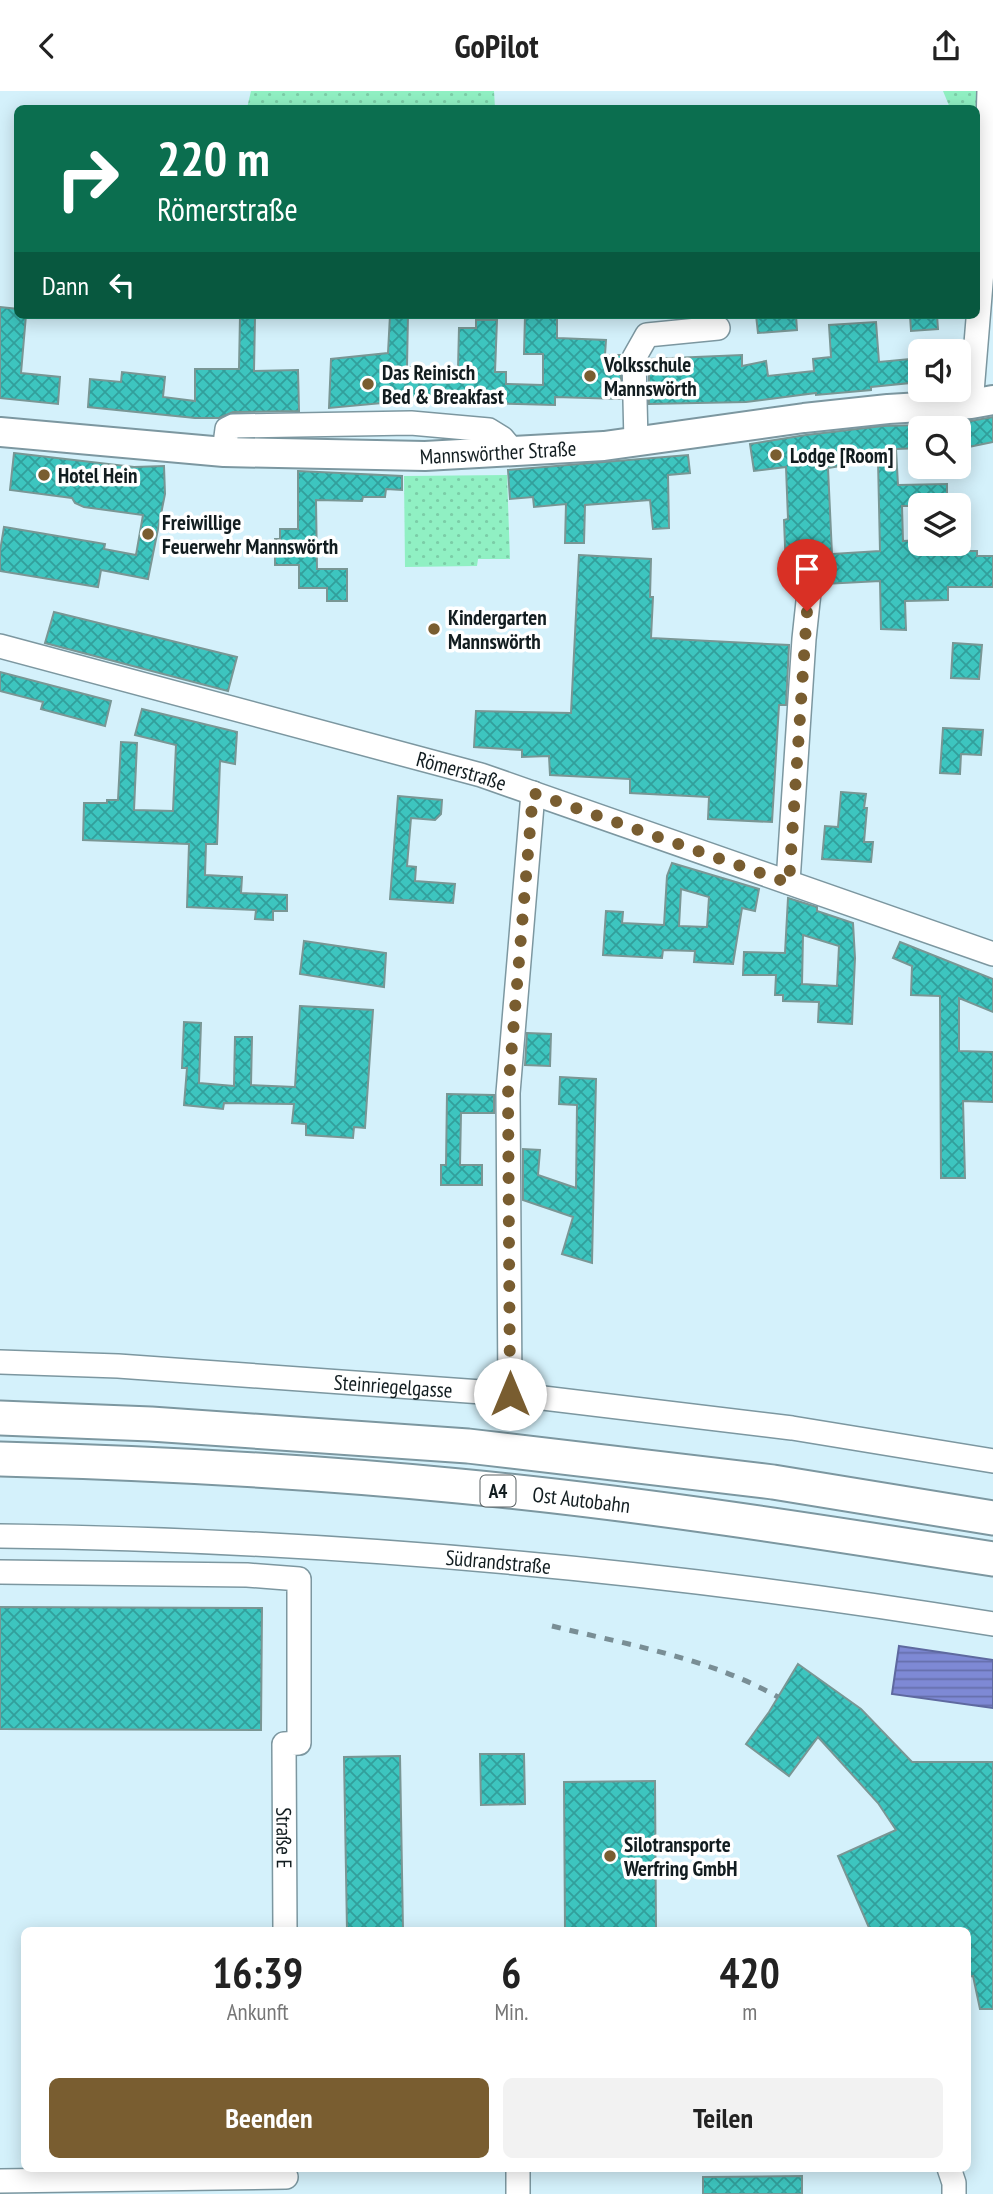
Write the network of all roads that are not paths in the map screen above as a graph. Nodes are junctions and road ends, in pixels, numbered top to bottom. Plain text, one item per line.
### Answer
1 (989, 91) edge
2 (718, 328) dead end
3 (982, 402) edge
4 (331, 424) junction
5 (0, 432) edge
6 (636, 442) junction
7 (224, 451) junction
8 (513, 451) junction
9 (330, 455) junction
10 (810, 583) dead end
11 (0, 646) edge
12 (533, 793) junction
13 (789, 883) junction
14 (993, 954) edge
15 (0, 1362) edge
16 (510, 1394) junction
17 (0, 1418) edge
18 (0, 1459) edge
19 (993, 1461) edge
20 (993, 1518) edge
21 (0, 1536) edge
22 (993, 1559) edge
23 (0, 1572) edge
24 (993, 1624) edge
25 (285, 1927) edge
26 (518, 2172) edge
27 (950, 2172) edge
28 (286, 2180) edge
29 (0, 2181) edge
30 (518, 2194) edge
31 (954, 2194) edge

1 - 3 street
2 - 6 street
3 - 6 main road, Mannswörther Straße
4 - 7 street
4 - 8 street
4 - 9 street
5 - 7 main road, Mannswörther Straße
6 - 8 main road, Mannswörther Straße
7 - 9 main road, Mannswörther Straße
8 - 9 main road, Mannswörther Straße
10 - 13 street
11 - 12 street, Römerstraße
12 - 13 street, Römerstraße
12 - 16 street
13 - 14 street, Römerstraße
15 - 16 street, Steinriegelgasse
16 - 19 street, Steinriegelgasse
17 - 20 highway, Ost Autobahn / A4
18 - 22 highway, Ost Autobahn / A4
21 - 24 street, Südrandstraße
23 - 25 street, Straße E
26 - 30 street
27 - 31 street
28 - 29 street

